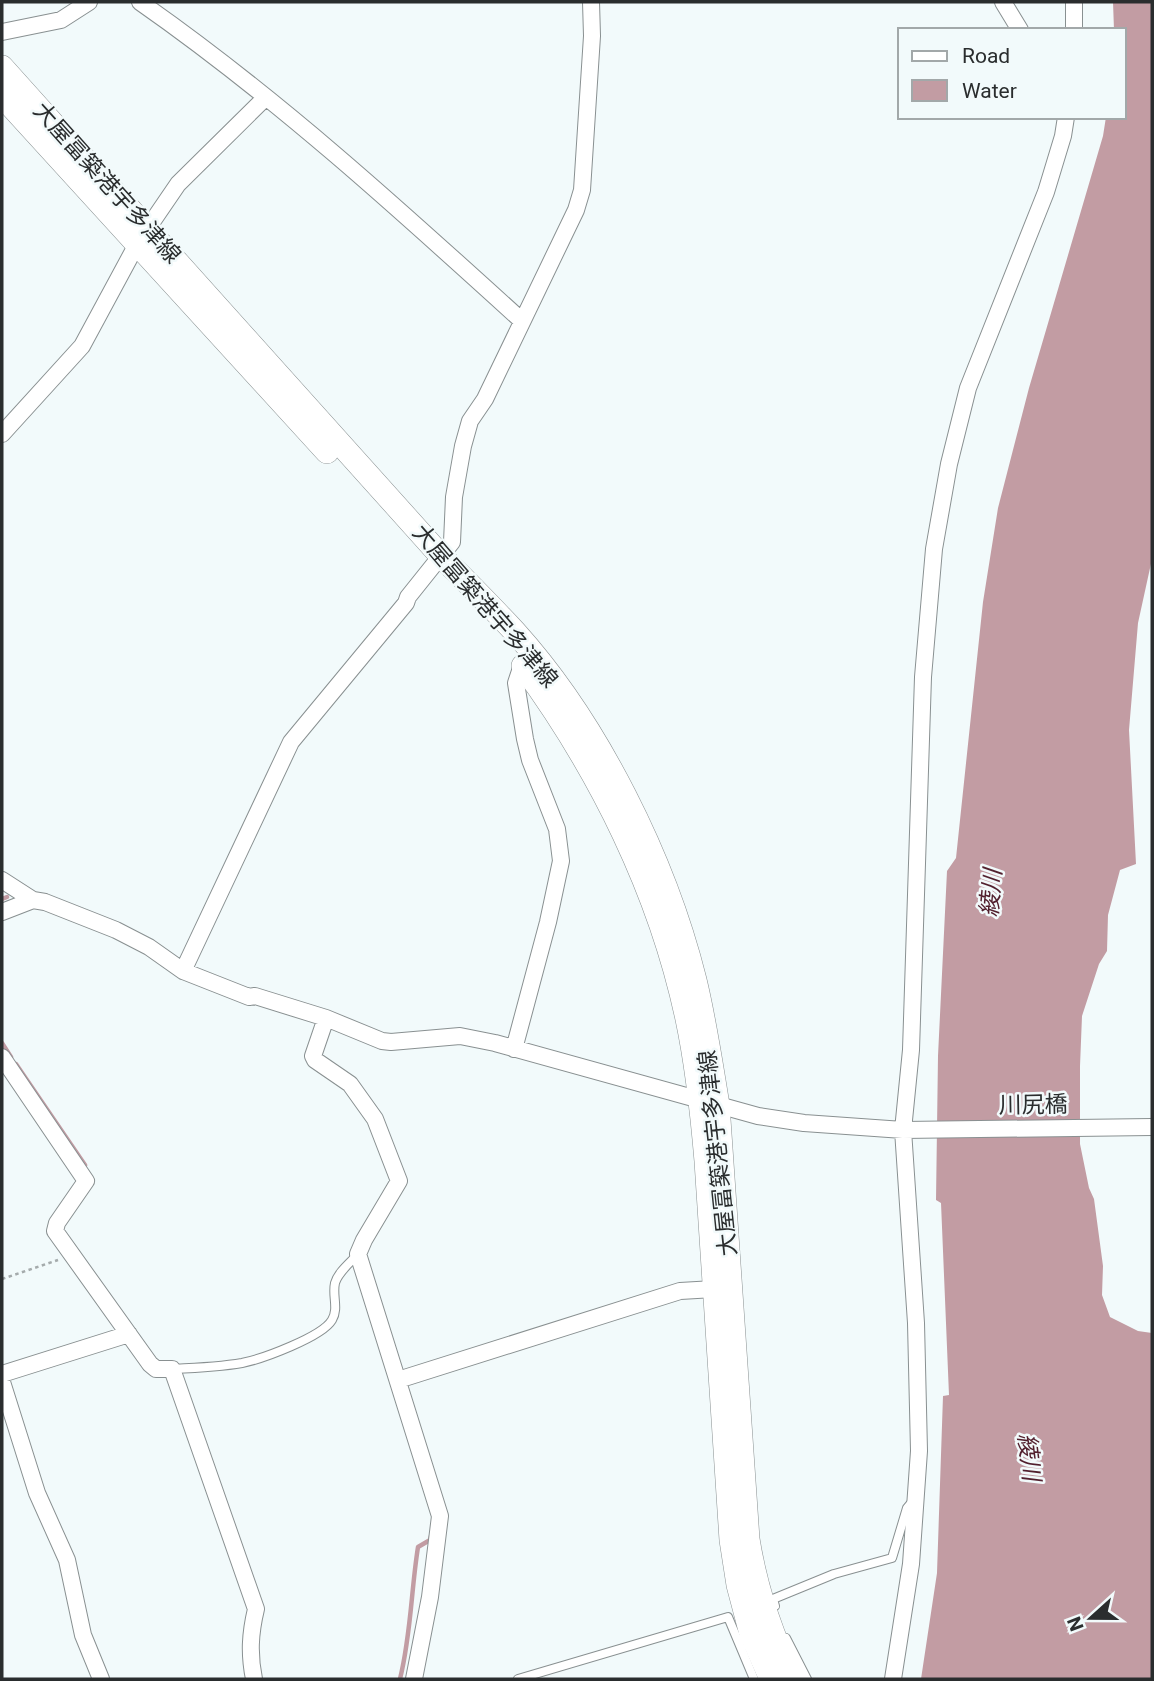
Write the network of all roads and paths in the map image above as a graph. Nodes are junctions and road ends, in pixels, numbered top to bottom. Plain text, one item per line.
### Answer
1 (89, 2) edge
2 (140, 2) edge
3 (591, 2) edge
4 (1003, 2) edge
5 (1074, 2) edge
6 (1019, 28) edge
7 (1074, 28) edge
8 (2, 32) edge
9 (2, 66) edge
10 (2, 96) edge
11 (265, 98) junction
12 (1059, 119) edge
13 (1066, 119) edge
14 (1063, 136) junction
15 (142, 236) junction
16 (522, 321) junction
17 (2, 434) edge
18 (437, 561) junction
19 (522, 665) junction
20 (2, 880) edge
21 (33, 901) junction
22 (2, 912) edge
23 (183, 971) junction
24 (326, 1018) junction
25 (514, 1049) junction
26 (2, 1057) edge
27 (709, 1103) junction
28 (1152, 1127) edge
29 (909, 1130) junction
30 (358, 1254) junction
31 (63, 1258) dead end
32 (2, 1279) edge
33 (714, 1289) junction
34 (125, 1336) junction
35 (172, 1369) junction
36 (2, 1374) edge
37 (398, 1380) junction
38 (2, 1382) edge
39 (916, 1497) junction
40 (777, 1612) dead end
41 (782, 1625) dead end
42 (101, 1679) edge
43 (254, 1679) edge
44 (414, 1679) edge
45 (519, 1679) edge
46 (754, 1679) edge
47 (791, 1679) edge
48 (893, 1679) edge

1 - 8 street
2 - 11 street
3 - 16 street
4 - 6 street
5 - 7 street
9 - 15 main road, 大屋冨築港宇多津線
10 - 15 main road, 大屋冨築港宇多津線
11 - 15 street
11 - 16 street
12 - 14 street
13 - 14 street
14 - 29 street
15 - 17 street
15 - 18 main road, 大屋冨築港宇多津線
16 - 18 street
18 - 19 main road, 大屋冨築港宇多津線
18 - 23 street
18 - 27 main road, 大屋冨築港宇多津線
19 - 25 street
19 - 27 main road, 大屋冨築港宇多津線
20 - 21 street, 川尻橋
21 - 22 street
21 - 23 street, 川尻橋
23 - 24 street, 川尻橋
24 - 25 street, 川尻橋
24 - 30 street
25 - 27 street, 川尻橋
26 - 34 street
27 - 29 street, 川尻橋
27 - 33 main road, 大屋冨築港宇多津線
27 - 47 main road, 大屋冨築港宇多津線
28 - 29 street, 川尻橋
29 - 39 street
30 - 35 lane
30 - 37 street
31 - 32 path
33 - 37 street
33 - 47 main road, 大屋冨築港宇多津線
34 - 35 street
34 - 36 street
35 - 43 street
37 - 44 street
38 - 42 street
39 - 40 lane
39 - 48 street
41 - 47 lane
45 - 46 lane

